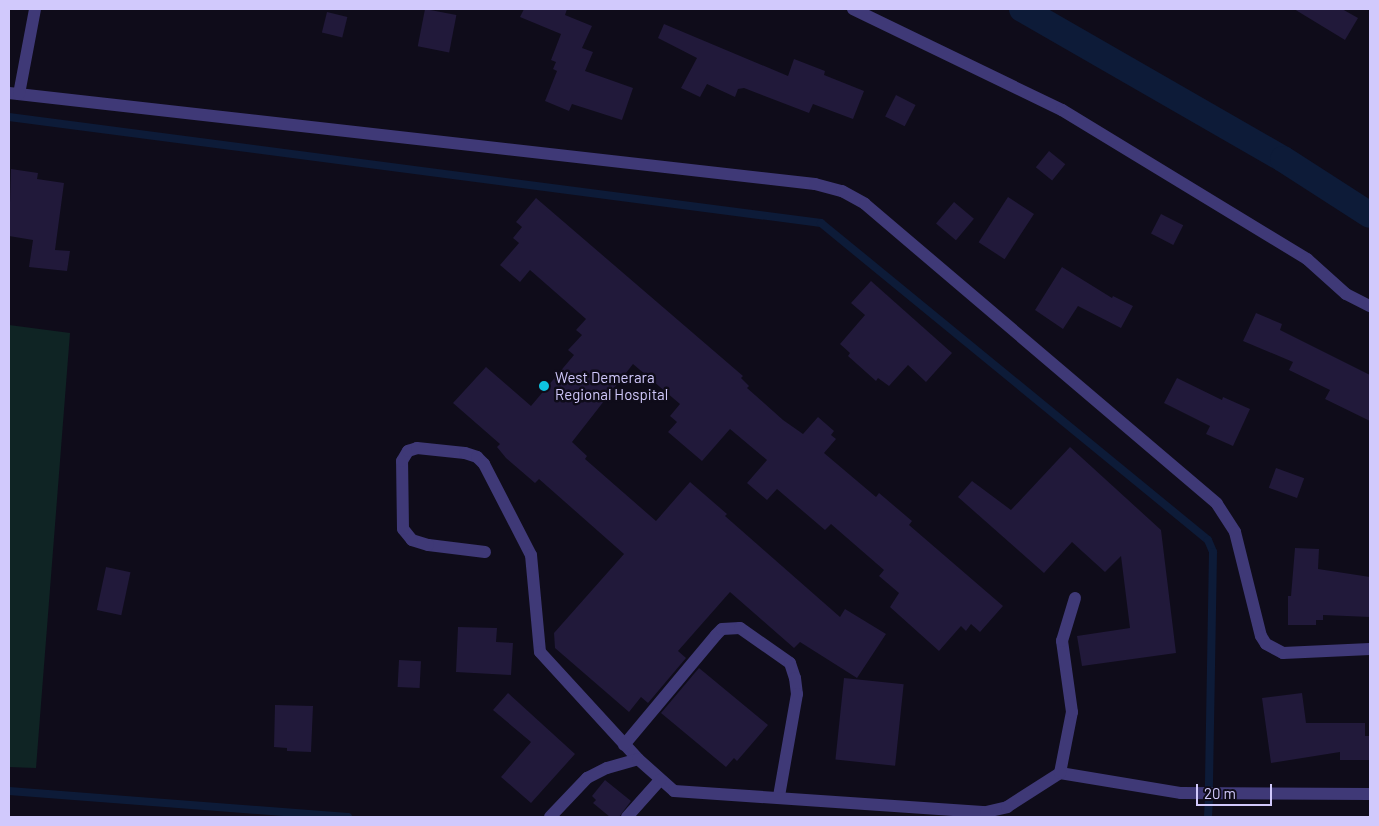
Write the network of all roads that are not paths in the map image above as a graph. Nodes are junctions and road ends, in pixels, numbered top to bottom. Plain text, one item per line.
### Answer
1 (35, 9) edge
2 (853, 9) edge
3 (14, 94) edge
4 (1370, 306) edge
5 (485, 552) dead end
6 (1074, 598) dead end
7 (1370, 649) edge
8 (624, 745) junction
9 (638, 759) junction
10 (1060, 773) junction
11 (660, 780) junction
12 (1370, 794) edge
13 (779, 796) junction
14 (550, 817) edge
15 (627, 817) edge

1 - 3 street
2 - 4 street
3 - 7 street
5 - 8 street
6 - 10 street
8 - 9 street
8 - 13 street
9 - 11 street
9 - 14 street
10 - 12 street
10 - 13 street
11 - 13 street
11 - 15 street

